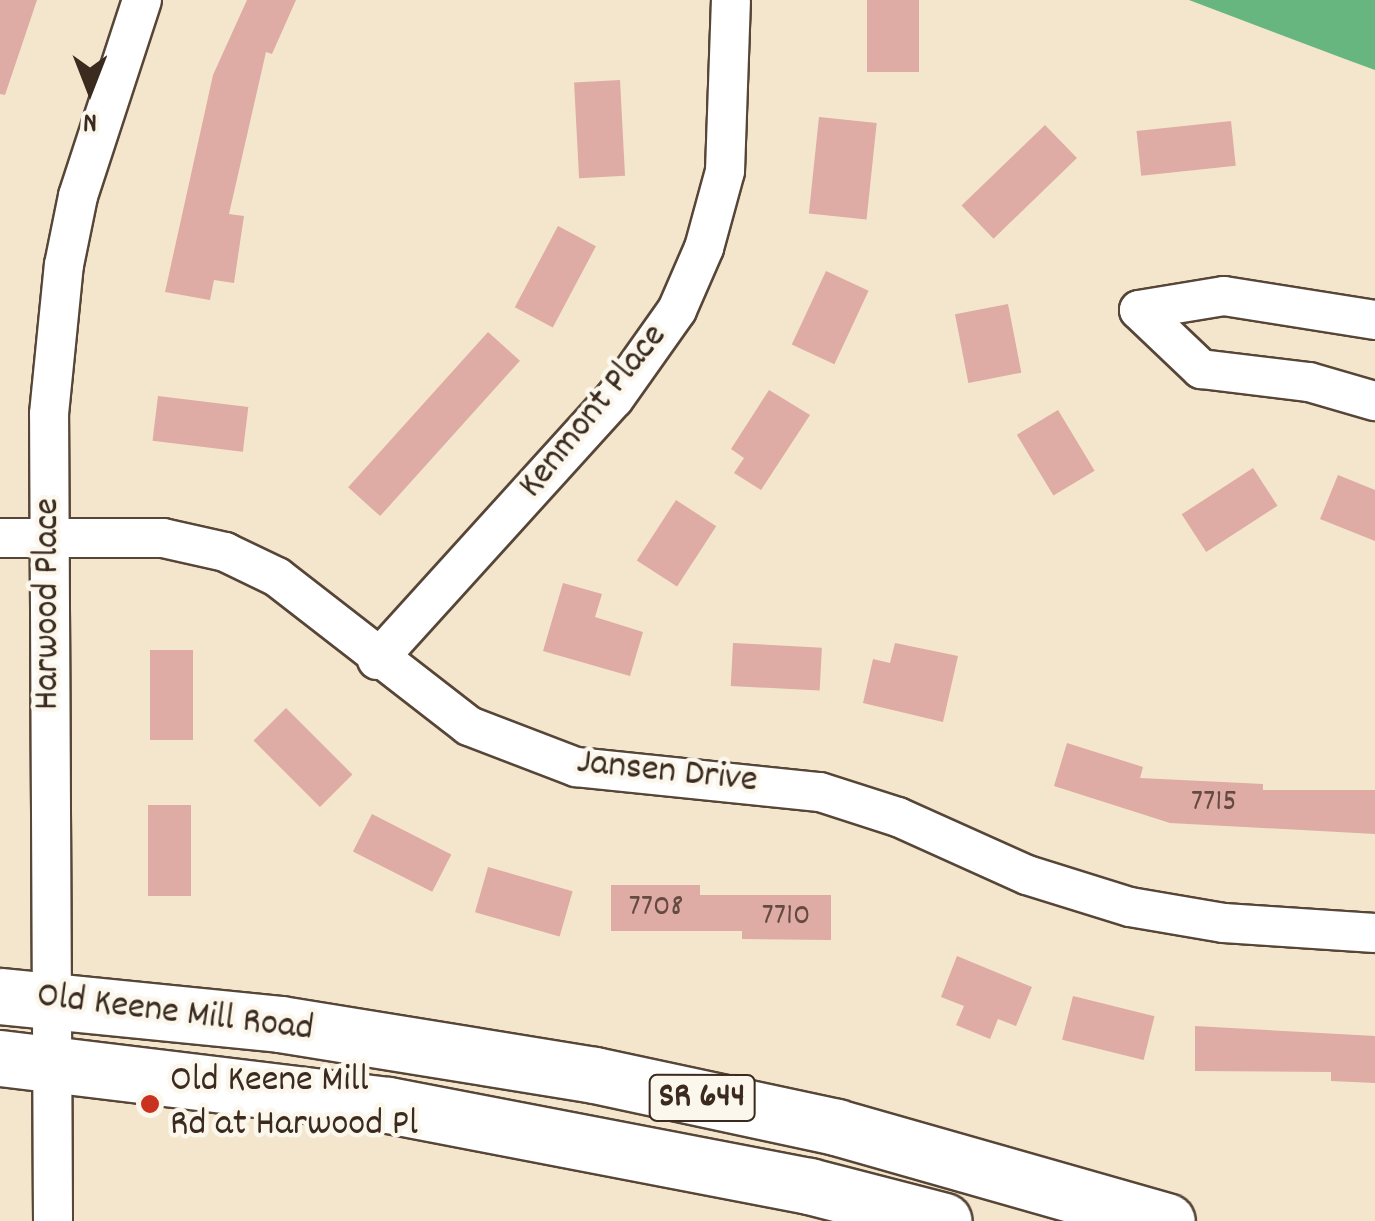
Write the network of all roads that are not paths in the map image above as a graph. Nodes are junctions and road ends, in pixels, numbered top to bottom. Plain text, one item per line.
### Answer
1 (142, 0) edge
2 (732, 1) edge
3 (1375, 320) edge
4 (1375, 401) edge
5 (0, 538) edge
6 (48, 538) junction
7 (378, 660) junction
8 (1375, 933) edge
9 (26, 997) edge
10 (24, 1060) edge
11 (52, 1221) edge
12 (944, 1221) edge
13 (1167, 1221) edge

1 - 6 street, Harwood Place
2 - 7 street, Kenmont Place
3 - 4 street
5 - 6 street, Jansen Drive
6 - 7 street, Jansen Drive
6 - 9 street, Harwood Place
7 - 8 street, Jansen Drive
9 - 10 street, Harwood Place
9 - 13 main road, Old Keene Mill Road / SR 644
10 - 11 street, Harwood Place
10 - 12 main road, Old Keene Mill Road / SR 644

